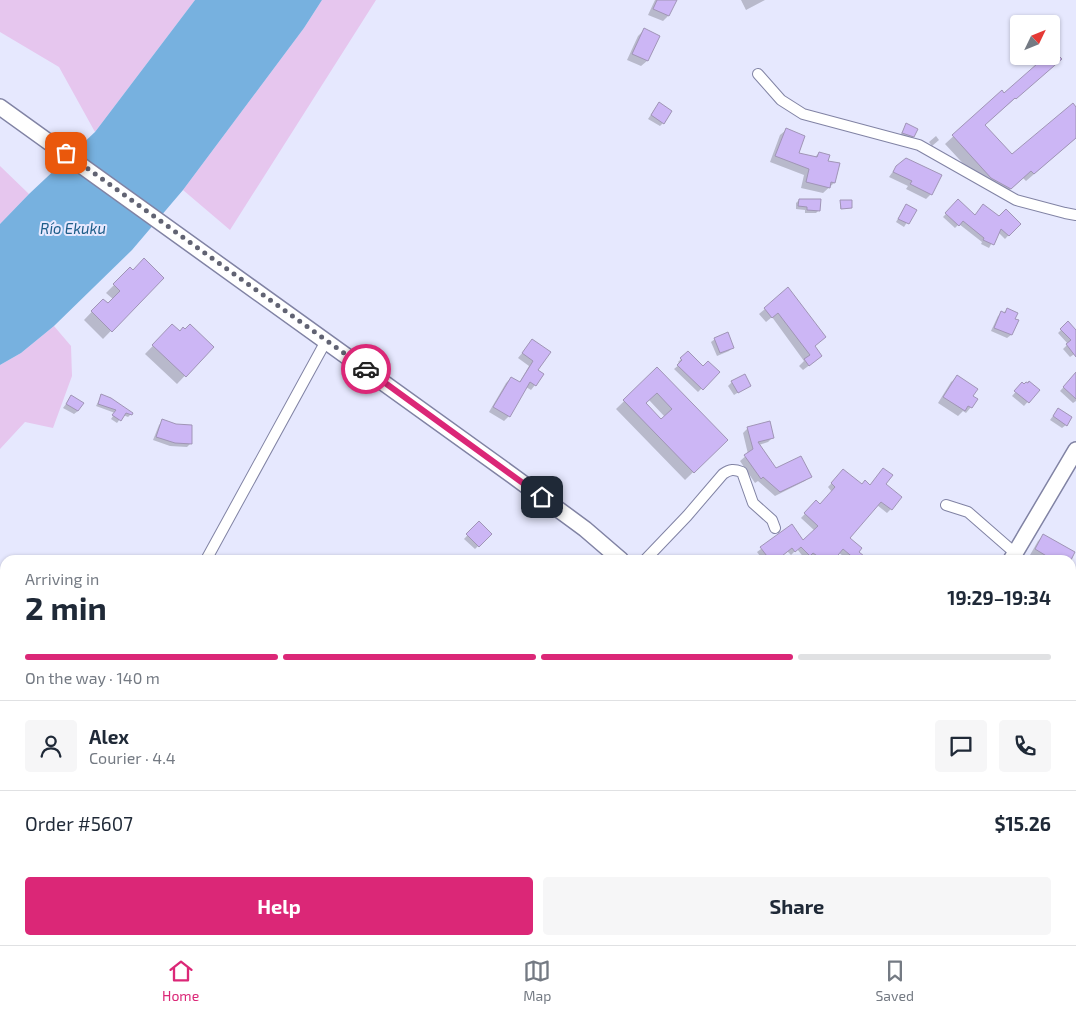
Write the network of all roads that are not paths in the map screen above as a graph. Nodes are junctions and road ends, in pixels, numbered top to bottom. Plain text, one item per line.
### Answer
1 (758, 74) dead end
2 (0, 107) edge
3 (1076, 215) edge
4 (326, 341) junction
5 (1076, 450) edge
6 (946, 505) dead end
7 (775, 528) dead end
8 (209, 555) edge
9 (615, 555) edge
10 (651, 555) edge
11 (1011, 555) edge
12 (1014, 555) edge

1 - 3 street
2 - 4 main road
4 - 8 street
4 - 9 main road
5 - 12 main road
6 - 11 street
7 - 10 street

